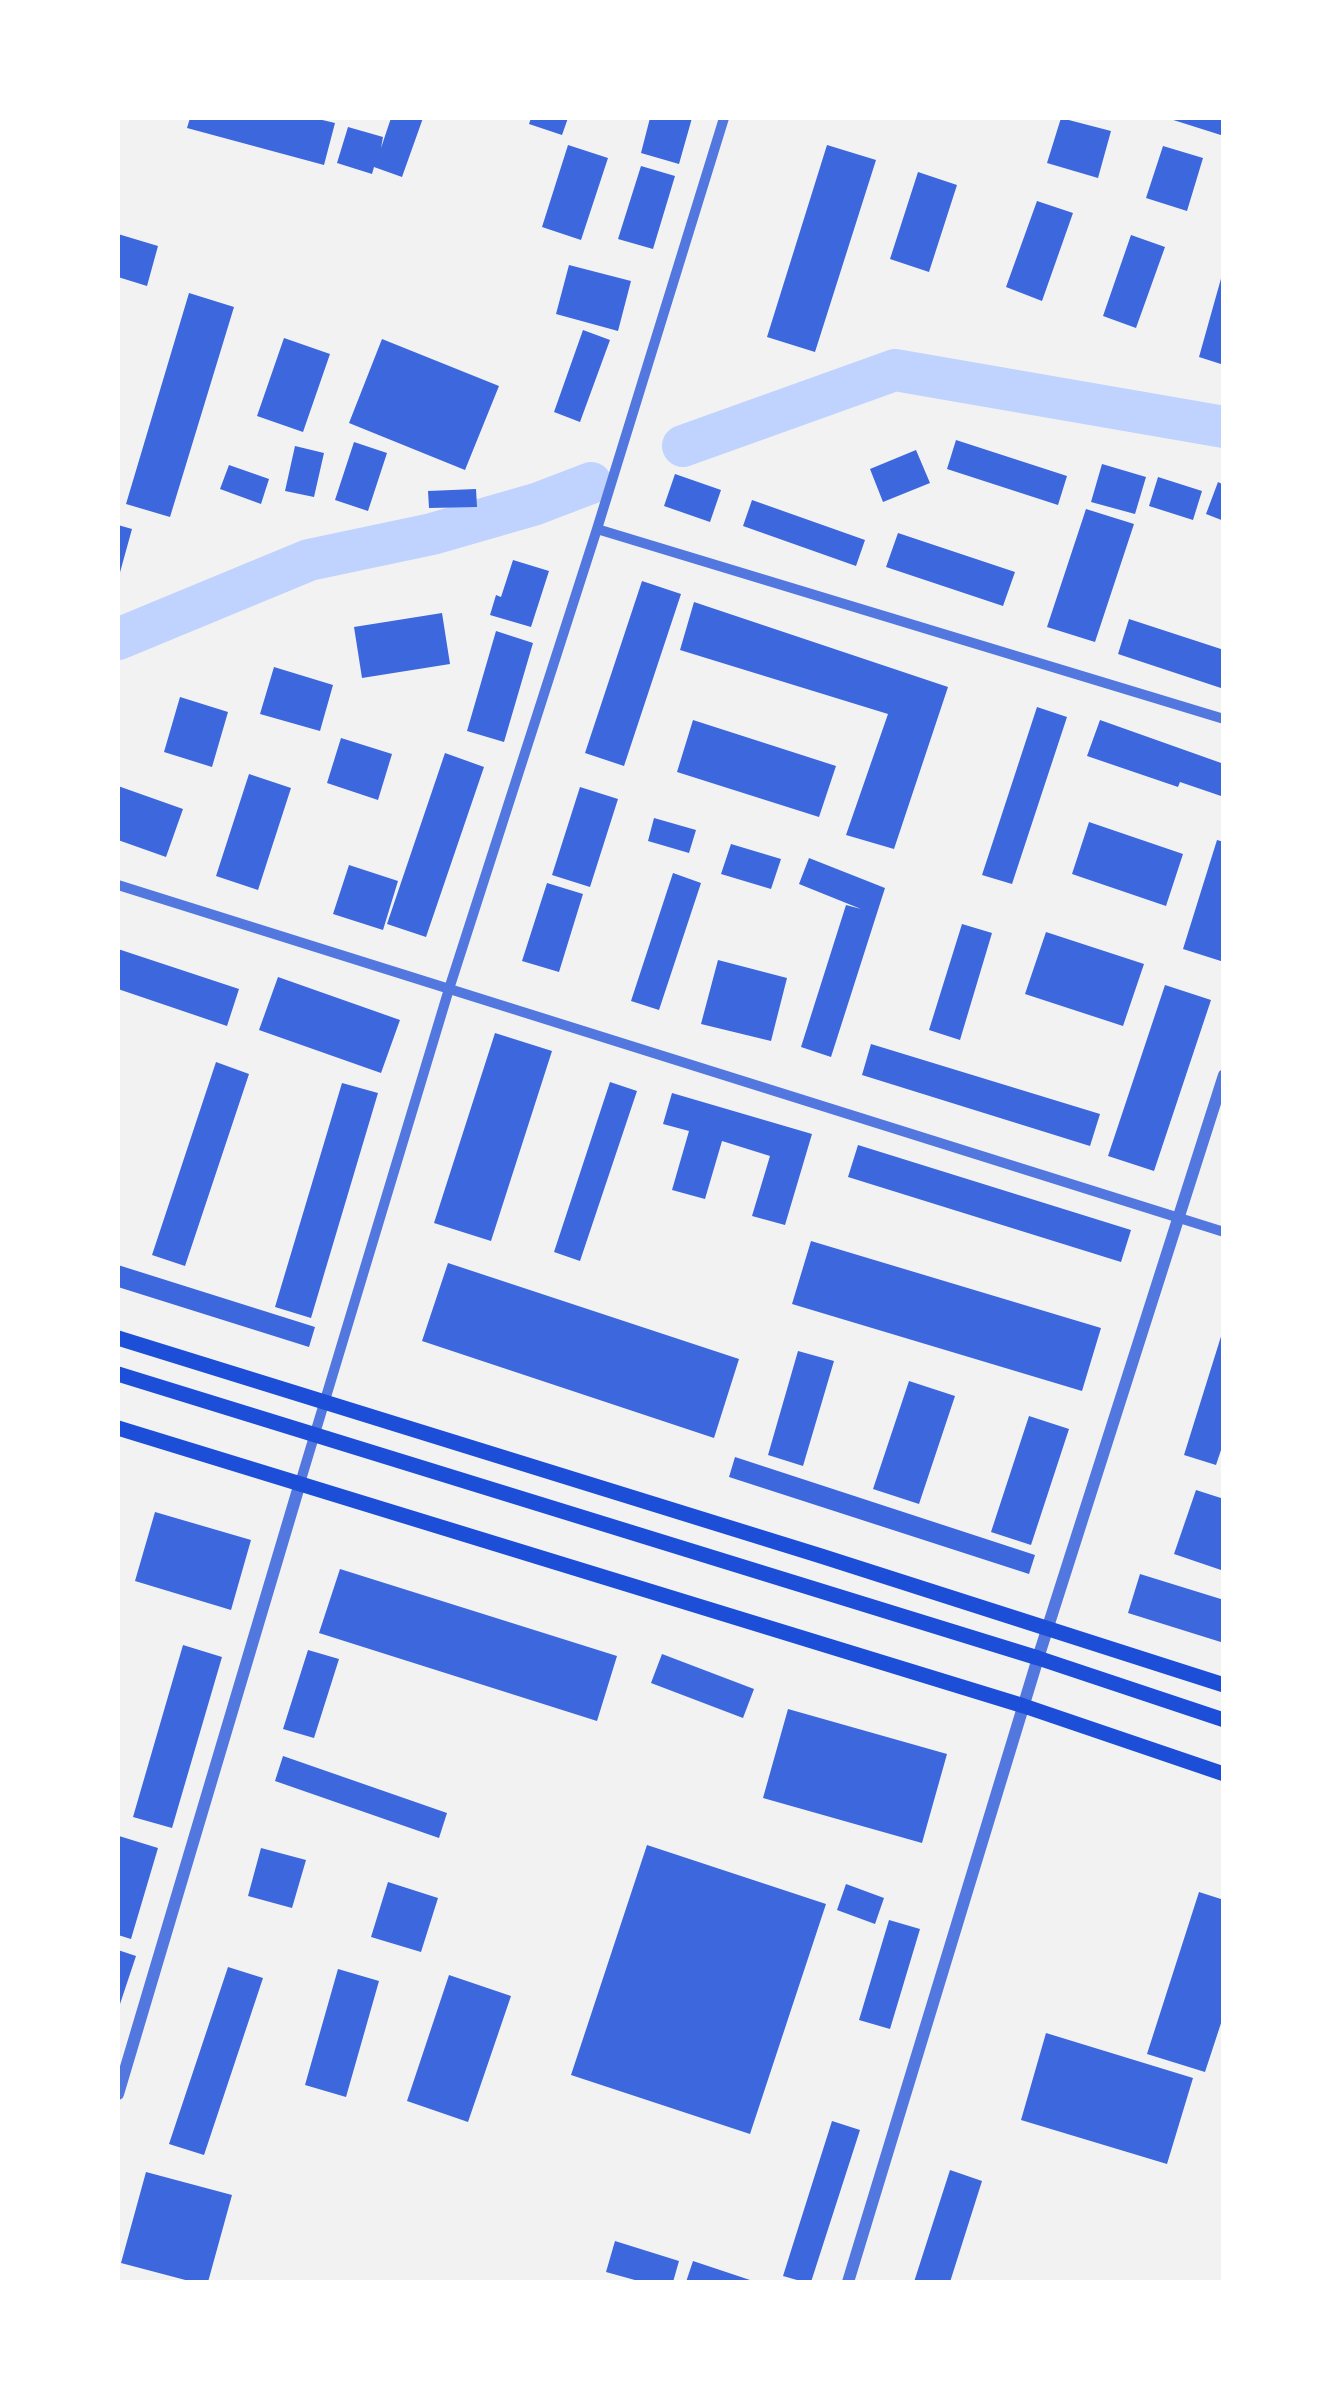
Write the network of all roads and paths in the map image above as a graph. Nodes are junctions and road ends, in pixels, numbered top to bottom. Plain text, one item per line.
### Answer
1 (724, 118) edge
2 (597, 529) junction
3 (1224, 719) edge
4 (118, 885) edge
5 (449, 989) junction
6 (1224, 1075) edge
7 (1179, 1218) junction
8 (1224, 1232) edge
9 (118, 1338) edge
10 (118, 1374) edge
11 (323, 1402) junction
12 (118, 1428) edge
13 (312, 1436) junction
14 (300, 1482) junction
15 (1048, 1629) junction
16 (1038, 1658) junction
17 (1224, 1684) edge
18 (1024, 1706) junction
19 (1224, 1720) edge
20 (1224, 1774) edge
21 (118, 2094) edge
22 (848, 2282) edge

1 - 2 street
2 - 3 street
2 - 5 street
4 - 5 street
5 - 7 street
5 - 11 street
6 - 7 street
7 - 8 street
7 - 15 street
9 - 11 main road
10 - 13 main road
11 - 13 street
11 - 15 main road
12 - 14 main road
13 - 14 street
13 - 16 main road
14 - 18 main road
14 - 21 street
15 - 16 street
15 - 17 main road
16 - 18 street
16 - 19 main road
18 - 20 main road
18 - 22 street

